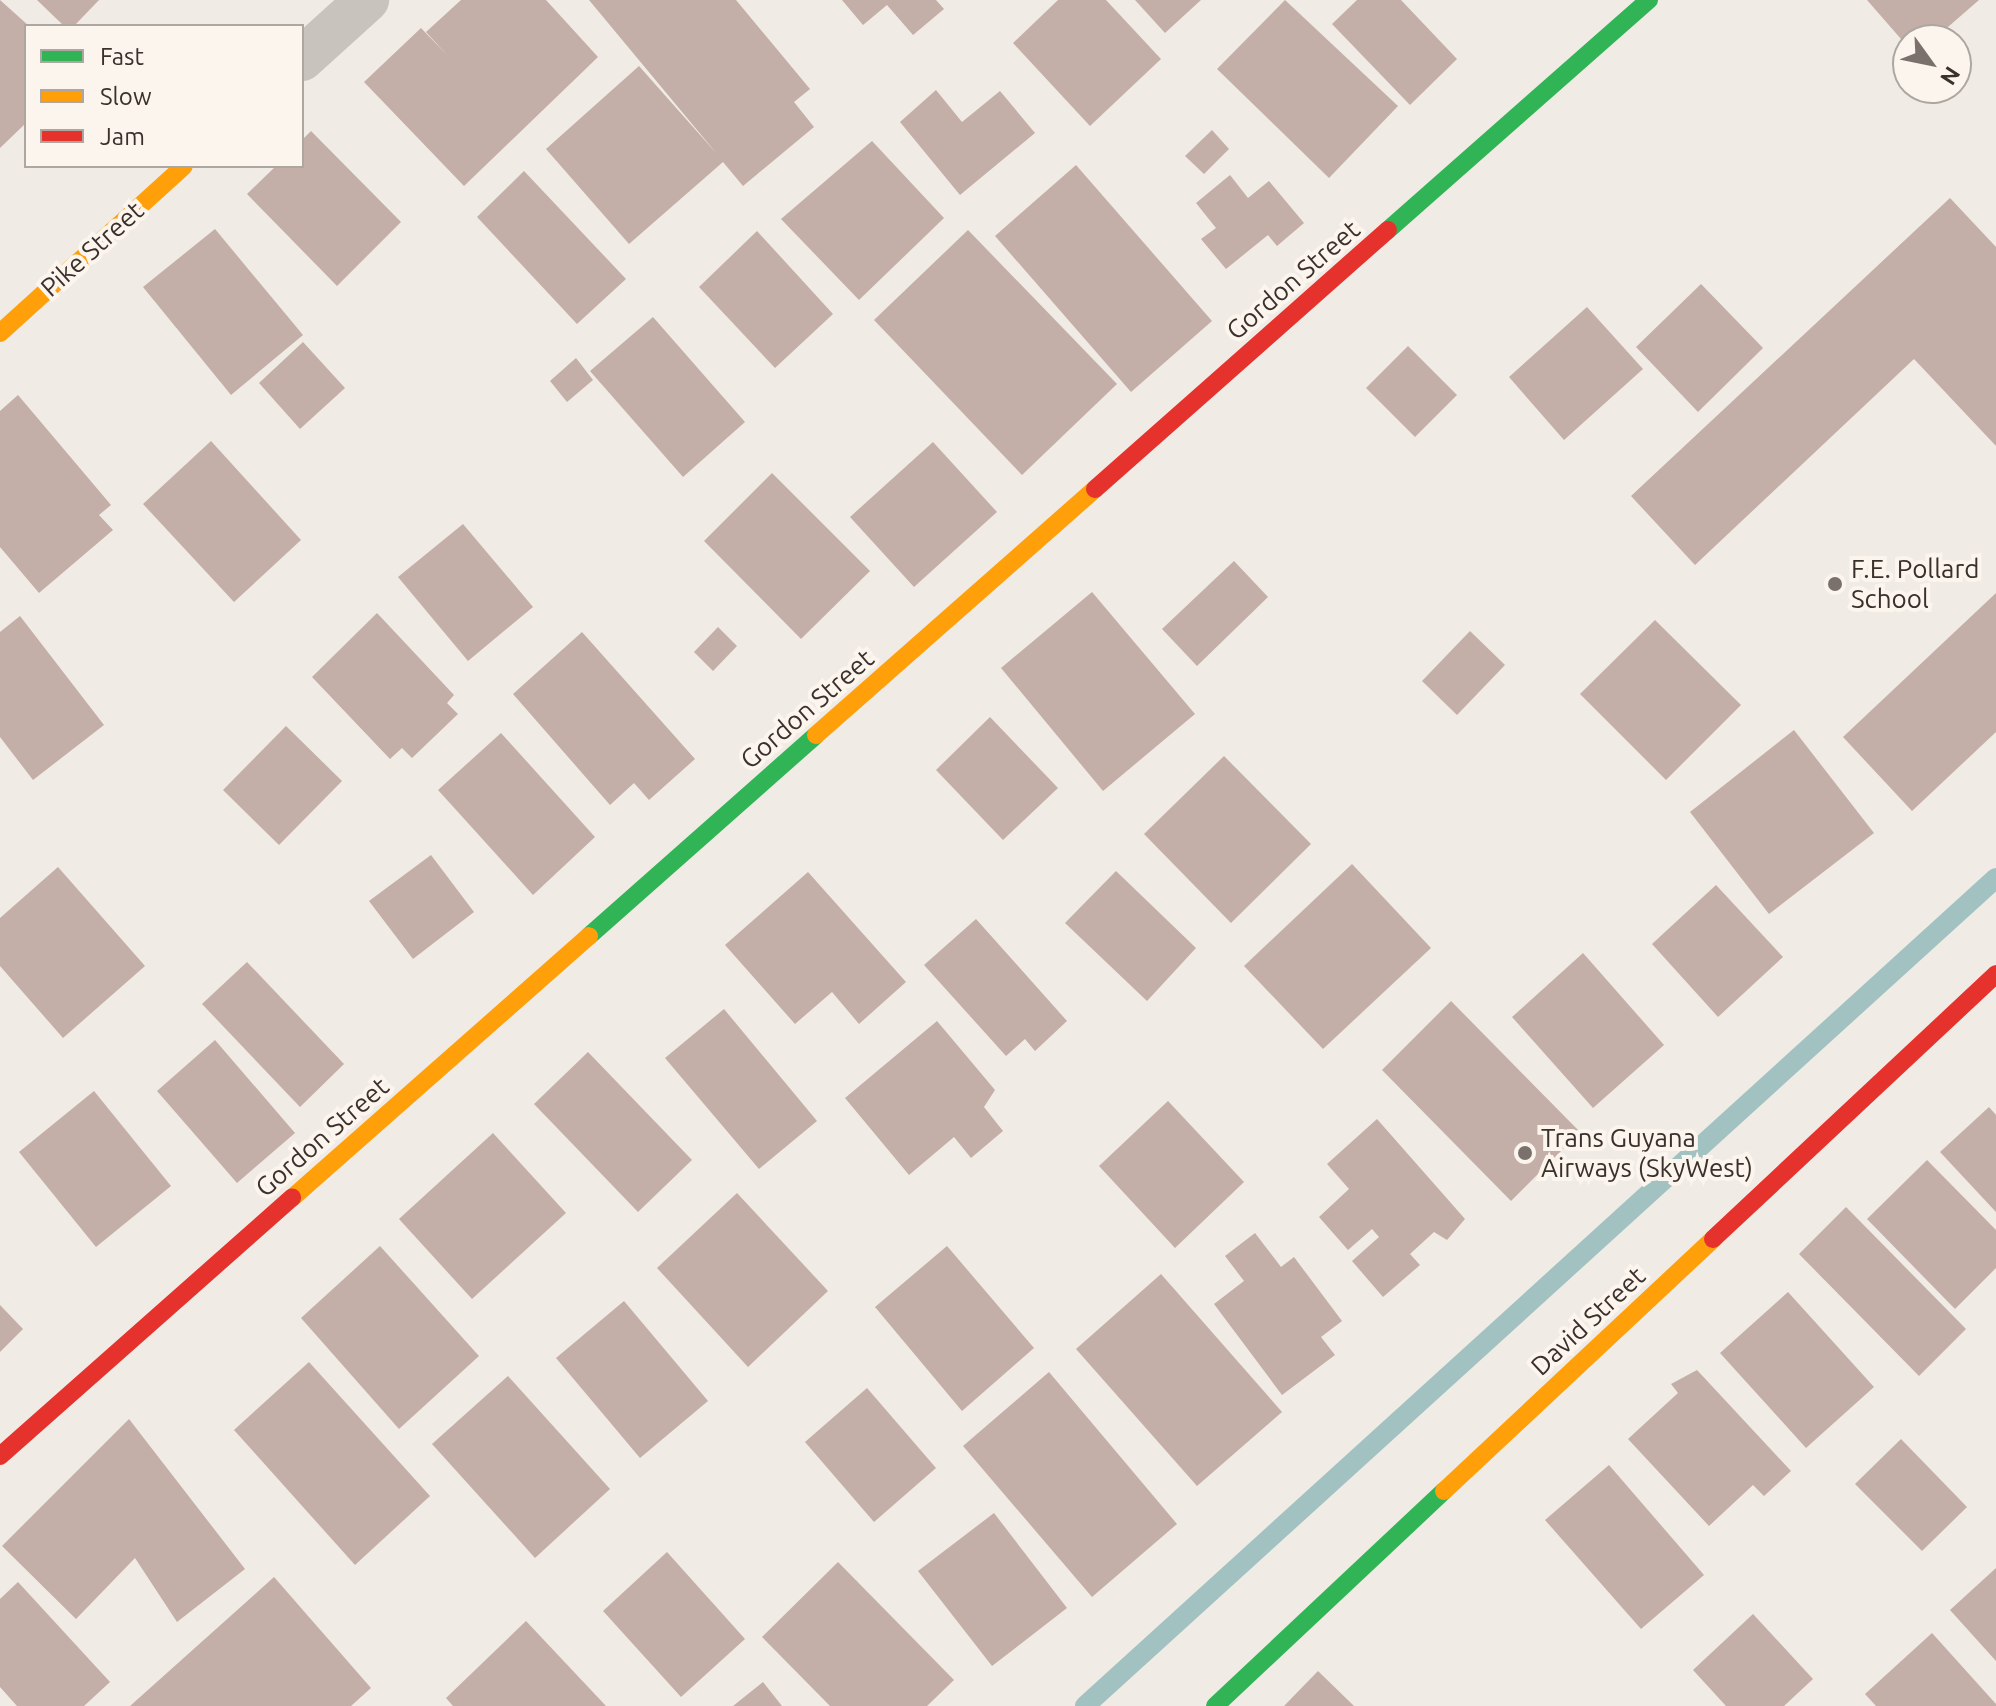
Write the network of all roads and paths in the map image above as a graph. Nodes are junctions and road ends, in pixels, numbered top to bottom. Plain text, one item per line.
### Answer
1 (367, 0) edge
2 (1649, 0) edge
3 (304, 57) edge
4 (182, 168) edge
5 (0, 333) edge
6 (1996, 974) edge
7 (0, 1456) edge
8 (1215, 1706) edge

1 - 3 street
2 - 7 street, Gordon Street
4 - 5 street, Pike Street
6 - 8 street, David Street

